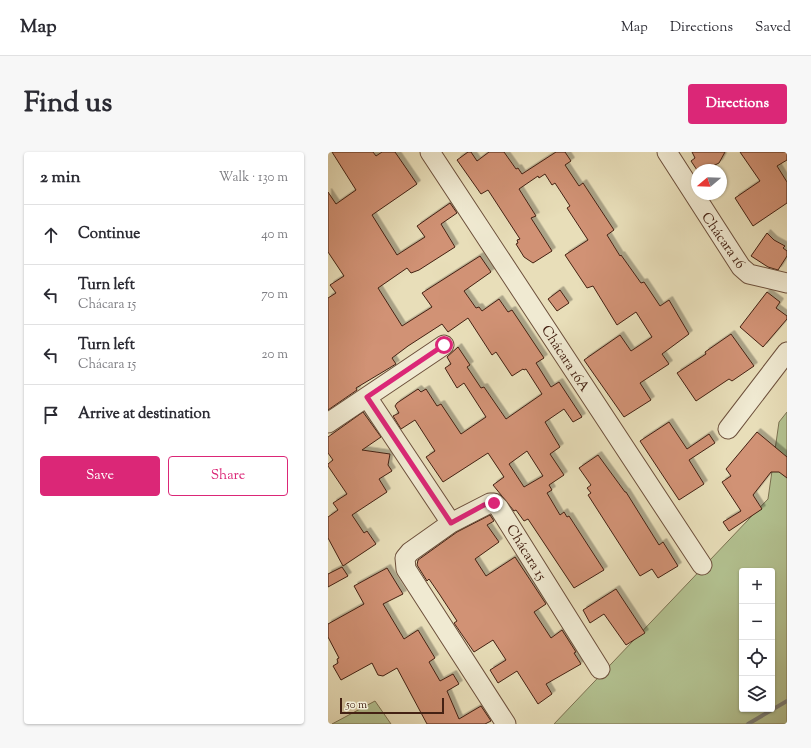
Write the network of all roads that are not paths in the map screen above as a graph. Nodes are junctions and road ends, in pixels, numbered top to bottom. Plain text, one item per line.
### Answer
1 (430, 152) edge
2 (667, 152) edge
3 (787, 283) edge
4 (444, 345) dead end
5 (787, 352) edge
6 (367, 397) junction
7 (328, 423) edge
8 (728, 429) dead end
9 (451, 523) junction
10 (702, 565) dead end
11 (600, 669) dead end
12 (506, 724) edge

1 - 10 street, Chácara 16A
2 - 3 street, Chácara 16
4 - 6 street
5 - 8 street
6 - 7 street
6 - 9 street
9 - 11 street, Chácara 15
9 - 12 street

